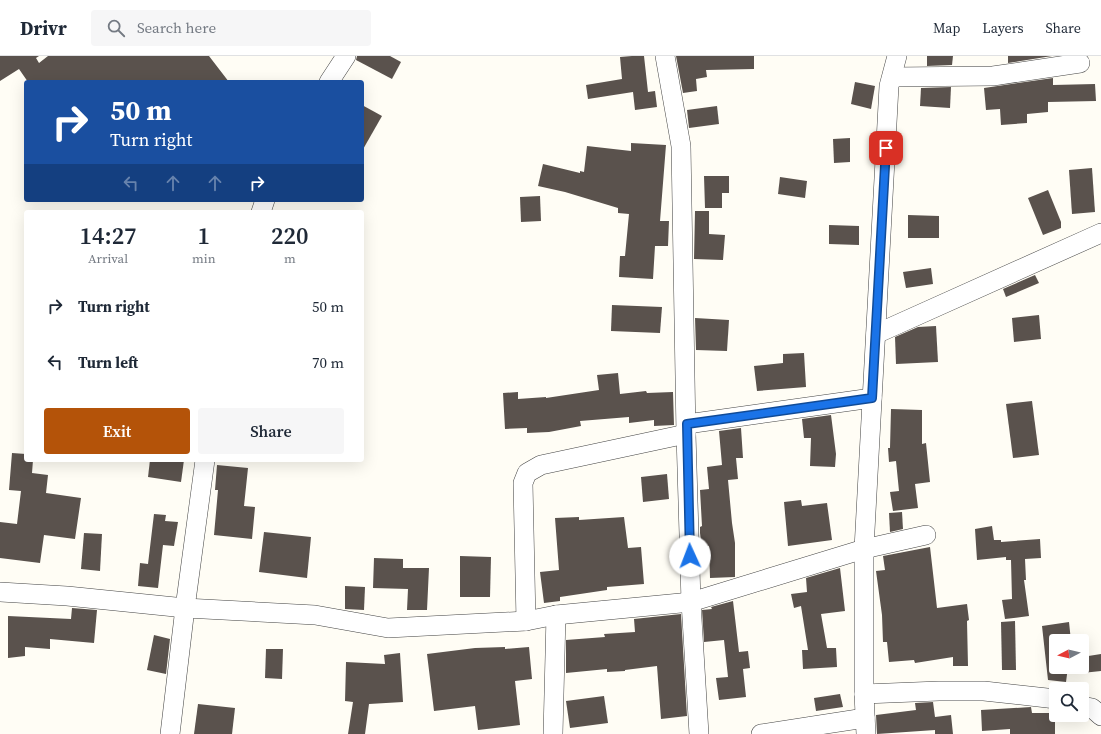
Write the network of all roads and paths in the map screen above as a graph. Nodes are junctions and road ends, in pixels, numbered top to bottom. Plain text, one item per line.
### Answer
1 (346, 56) edge
2 (665, 56) edge
3 (897, 56) edge
4 (1080, 63) dead end
5 (892, 77) junction
6 (330, 80) edge
7 (1101, 233) edge
8 (876, 334) junction
9 (872, 398) junction
10 (686, 429) junction
11 (205, 462) edge
12 (926, 536) dead end
13 (864, 549) junction
14 (0, 592) edge
15 (691, 602) junction
16 (185, 608) junction
17 (556, 615) junction
18 (526, 621) junction
19 (864, 694) junction
20 (1049, 698) edge
21 (1089, 707) edge
22 (1101, 716) edge
23 (866, 726) edge
24 (170, 734) edge
25 (553, 734) edge
26 (699, 734) edge
27 (761, 734) edge

1 - 6 street
2 - 10 street
3 - 5 street
4 - 5 street
5 - 8 street
7 - 8 street
8 - 9 street
9 - 10 street
9 - 13 street
10 - 15 street
10 - 18 street
11 - 16 street
12 - 13 street
13 - 15 street
13 - 19 street
14 - 16 street
15 - 17 street
15 - 26 street
16 - 18 street
16 - 24 street
17 - 18 street
17 - 25 street
19 - 20 street
19 - 23 street
21 - 22 street
23 - 27 street

